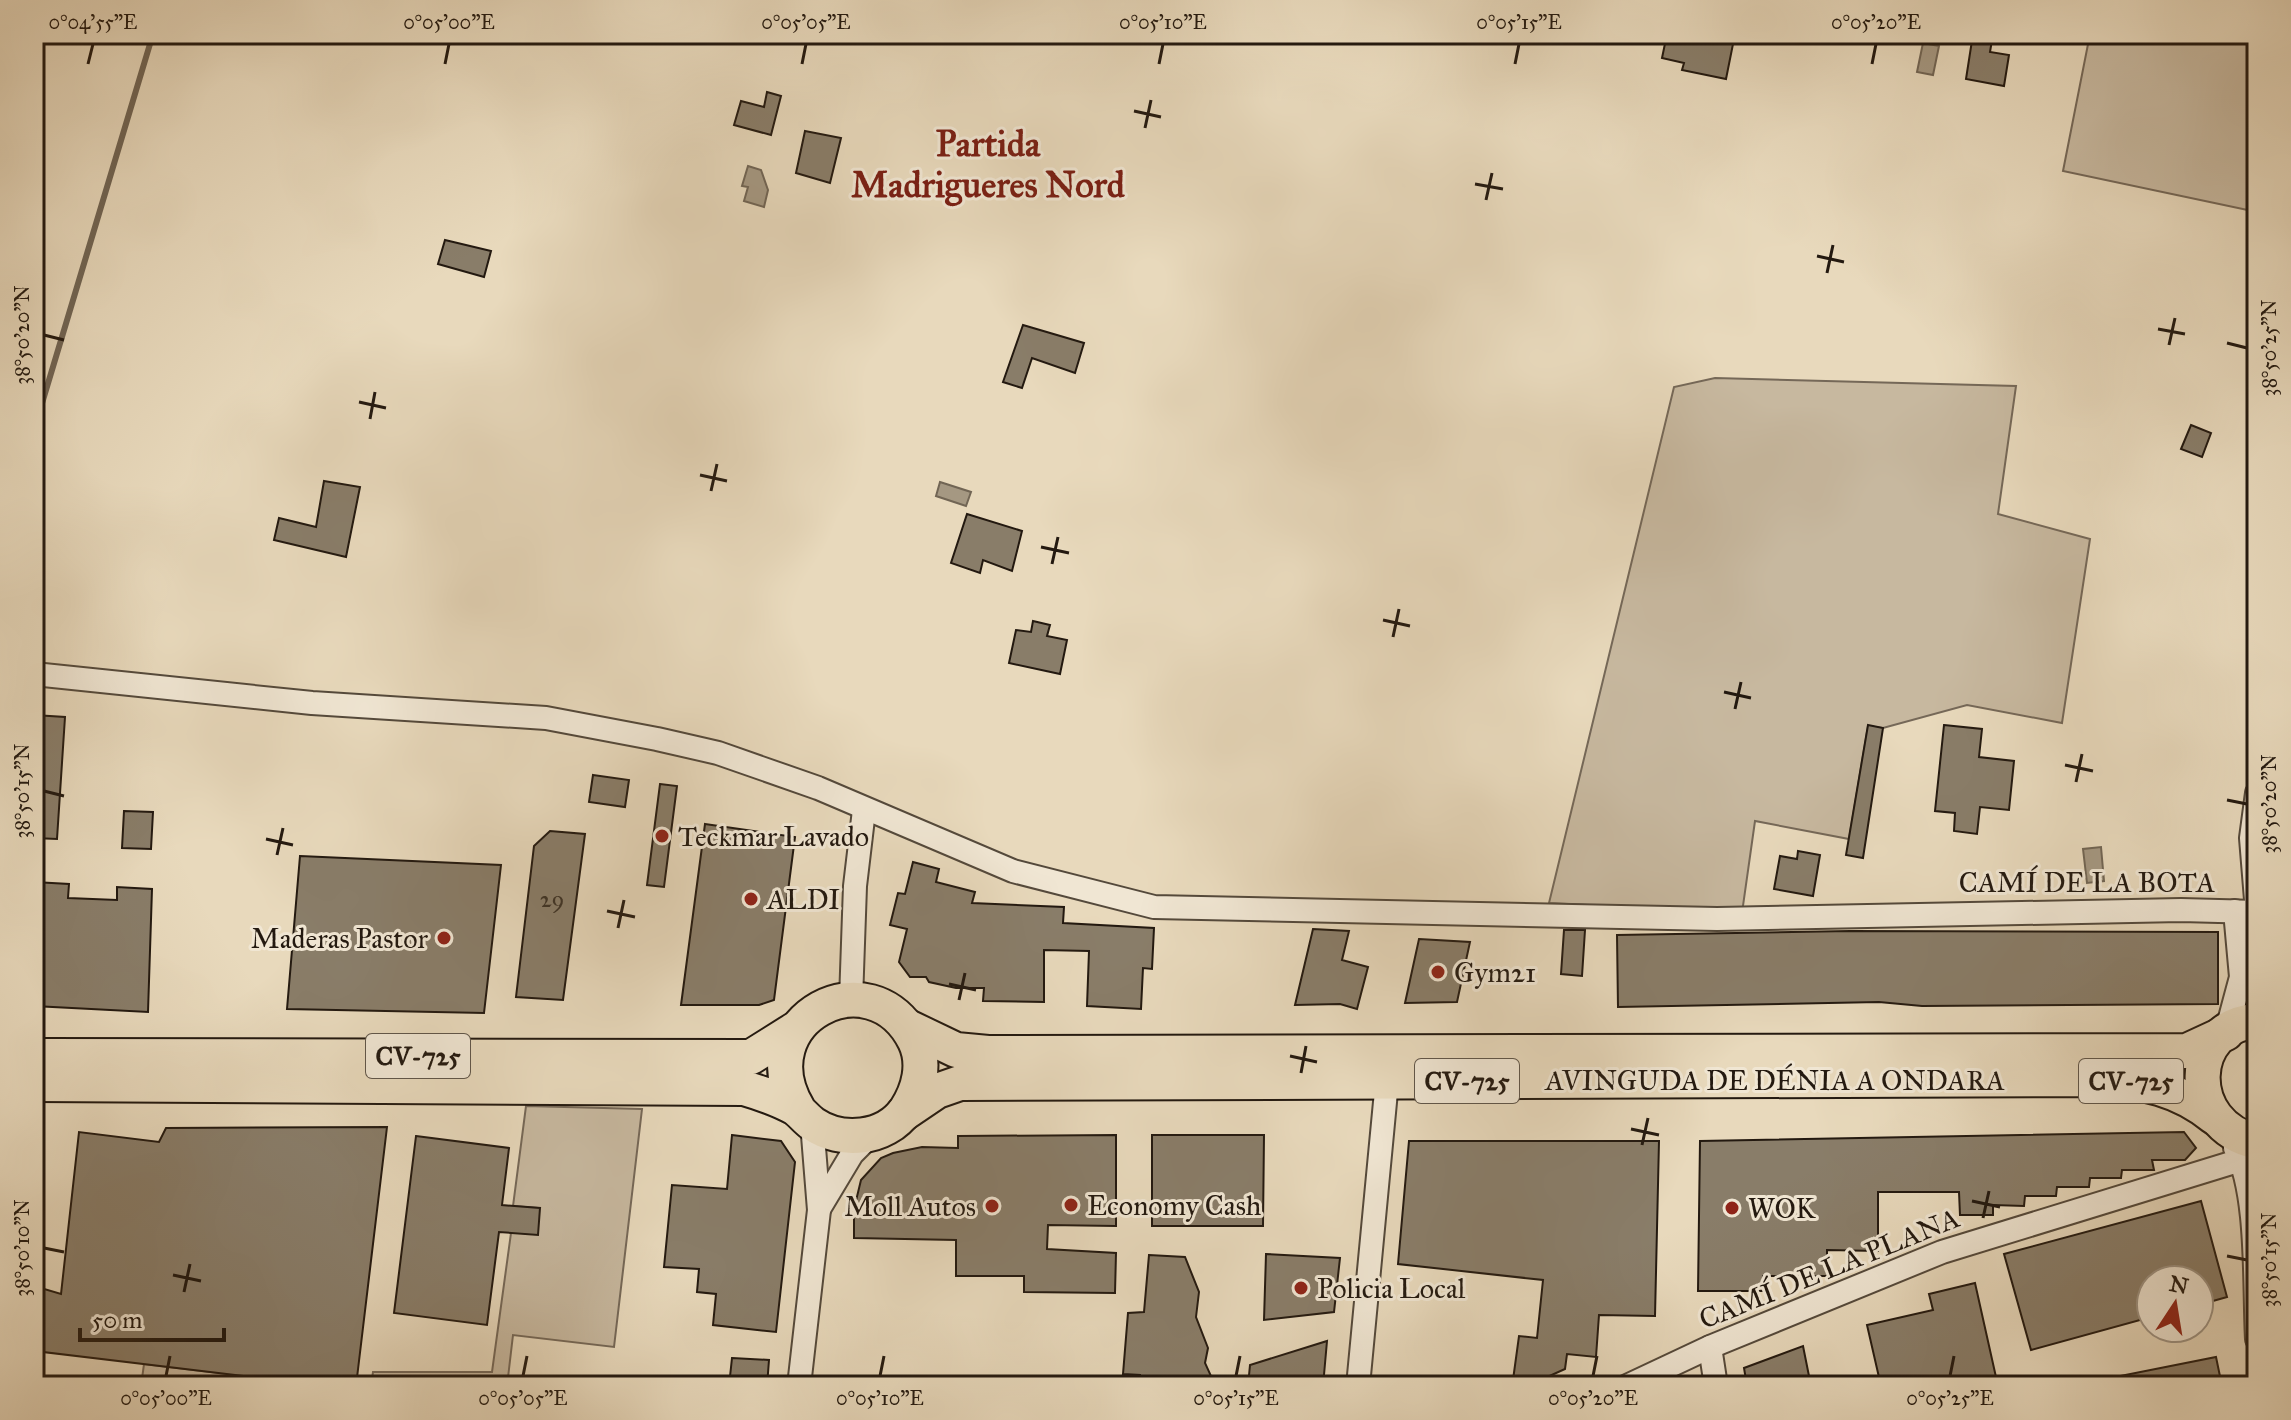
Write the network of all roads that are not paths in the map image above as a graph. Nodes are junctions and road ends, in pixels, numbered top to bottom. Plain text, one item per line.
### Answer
1 (34, 674) edge
2 (2257, 793) edge
3 (864, 810) junction
4 (2250, 912) edge
5 (2241, 977) junction
6 (851, 1000) junction
7 (2257, 1000) edge
8 (2257, 1021) edge
9 (908, 1027) junction
10 (794, 1030) junction
11 (2226, 1033) junction
12 (34, 1056) edge
13 (1387, 1081) junction
14 (34, 1084) edge
15 (903, 1114) junction
16 (805, 1116) junction
17 (2218, 1122) junction
18 (873, 1133) junction
19 (2249, 1151) edge
20 (2253, 1191) edge
21 (819, 1210) junction
22 (2257, 1339) edge
23 (1710, 1347) junction
24 (799, 1386) edge
25 (1358, 1386) edge
26 (1627, 1386) edge
27 (1716, 1386) edge

1 - 3 street, CAMÍ DE LA BOTA
2 - 4 street
3 - 4 street, CAMÍ DE LA BOTA
3 - 6 street
4 - 5 street
5 - 7 street
5 - 11 street
6 - 9 main road, CV-725
6 - 10 main road, CV-725
8 - 11 main road, CV-725
9 - 11 main road, AVINGUDA DE DÉNIA A ONDARA / CV-725
9 - 15 main road
10 - 12 main road, CV-725
10 - 16 main road
11 - 17 main road, CV-725
13 - 15 main road, AVINGUDA DE DÉNIA A ONDARA / CV-725
13 - 17 main road, AVINGUDA DE DÉNIA A ONDARA / CV-725
13 - 25 street
14 - 16 main road, CV-725
15 - 18 main road, CV-725
16 - 18 main road, CV-725
16 - 21 street
17 - 19 main road, CV-725
18 - 21 street
19 - 20 street
19 - 23 street, CAMÍ DE LA PLANA
20 - 22 street
21 - 24 street
23 - 26 street, CAMÍ DE LA PLANA
23 - 27 street

